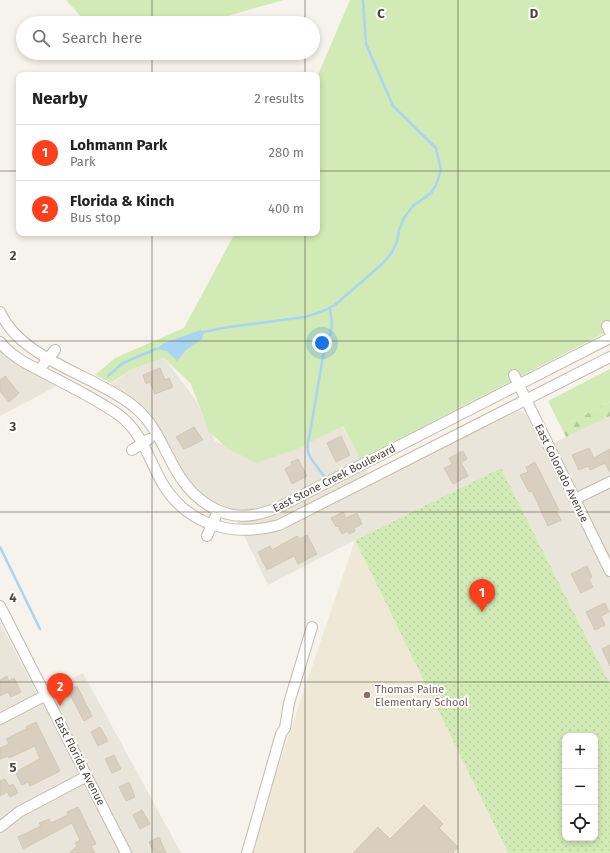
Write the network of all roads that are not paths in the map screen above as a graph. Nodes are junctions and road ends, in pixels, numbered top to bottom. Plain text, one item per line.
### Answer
1 (0, 312) edge
2 (610, 338) edge
3 (0, 342) edge
4 (52, 354) junction
5 (610, 357) edge
6 (39, 370) junction
7 (514, 375) dead end
8 (519, 385) junction
9 (527, 400) junction
10 (156, 435) junction
11 (143, 443) junction
12 (132, 450) dead end
13 (610, 482) edge
14 (316, 488) junction
15 (575, 499) junction
16 (323, 502) junction
17 (218, 511) junction
18 (212, 525) junction
19 (207, 536) dead end
20 (610, 571) edge
21 (0, 606) edge
22 (312, 627) dead end
23 (46, 695) junction
24 (0, 719) edge
25 (87, 776) junction
26 (0, 827) edge
27 (126, 853) edge
28 (247, 853) edge

1 - 4 street, East Stone Creek Boulevard
2 - 8 street, East Stone Creek Boulevard
3 - 6 street, East Stone Creek Boulevard
4 - 6 street
4 - 10 street, East Stone Creek Boulevard
5 - 9 street, East Stone Creek Boulevard
6 - 11 street, East Stone Creek Boulevard
7 - 8 street, East Colorado Avenue
8 - 9 street, East Colorado Avenue
8 - 14 street, East Stone Creek Boulevard
9 - 15 street, East Colorado Avenue
9 - 16 street, East Stone Creek Boulevard
10 - 11 street
10 - 17 street, East Stone Creek Boulevard
11 - 12 street
11 - 18 street, East Stone Creek Boulevard
13 - 15 street
14 - 16 street
14 - 17 street, East Stone Creek Boulevard
15 - 20 street, East Colorado Avenue
16 - 18 street, East Stone Creek Boulevard
17 - 18 street
18 - 19 street
21 - 23 street, East Florida Avenue
22 - 28 street
23 - 24 street
23 - 25 street, East Florida Avenue
25 - 26 street
25 - 27 street, East Florida Avenue

